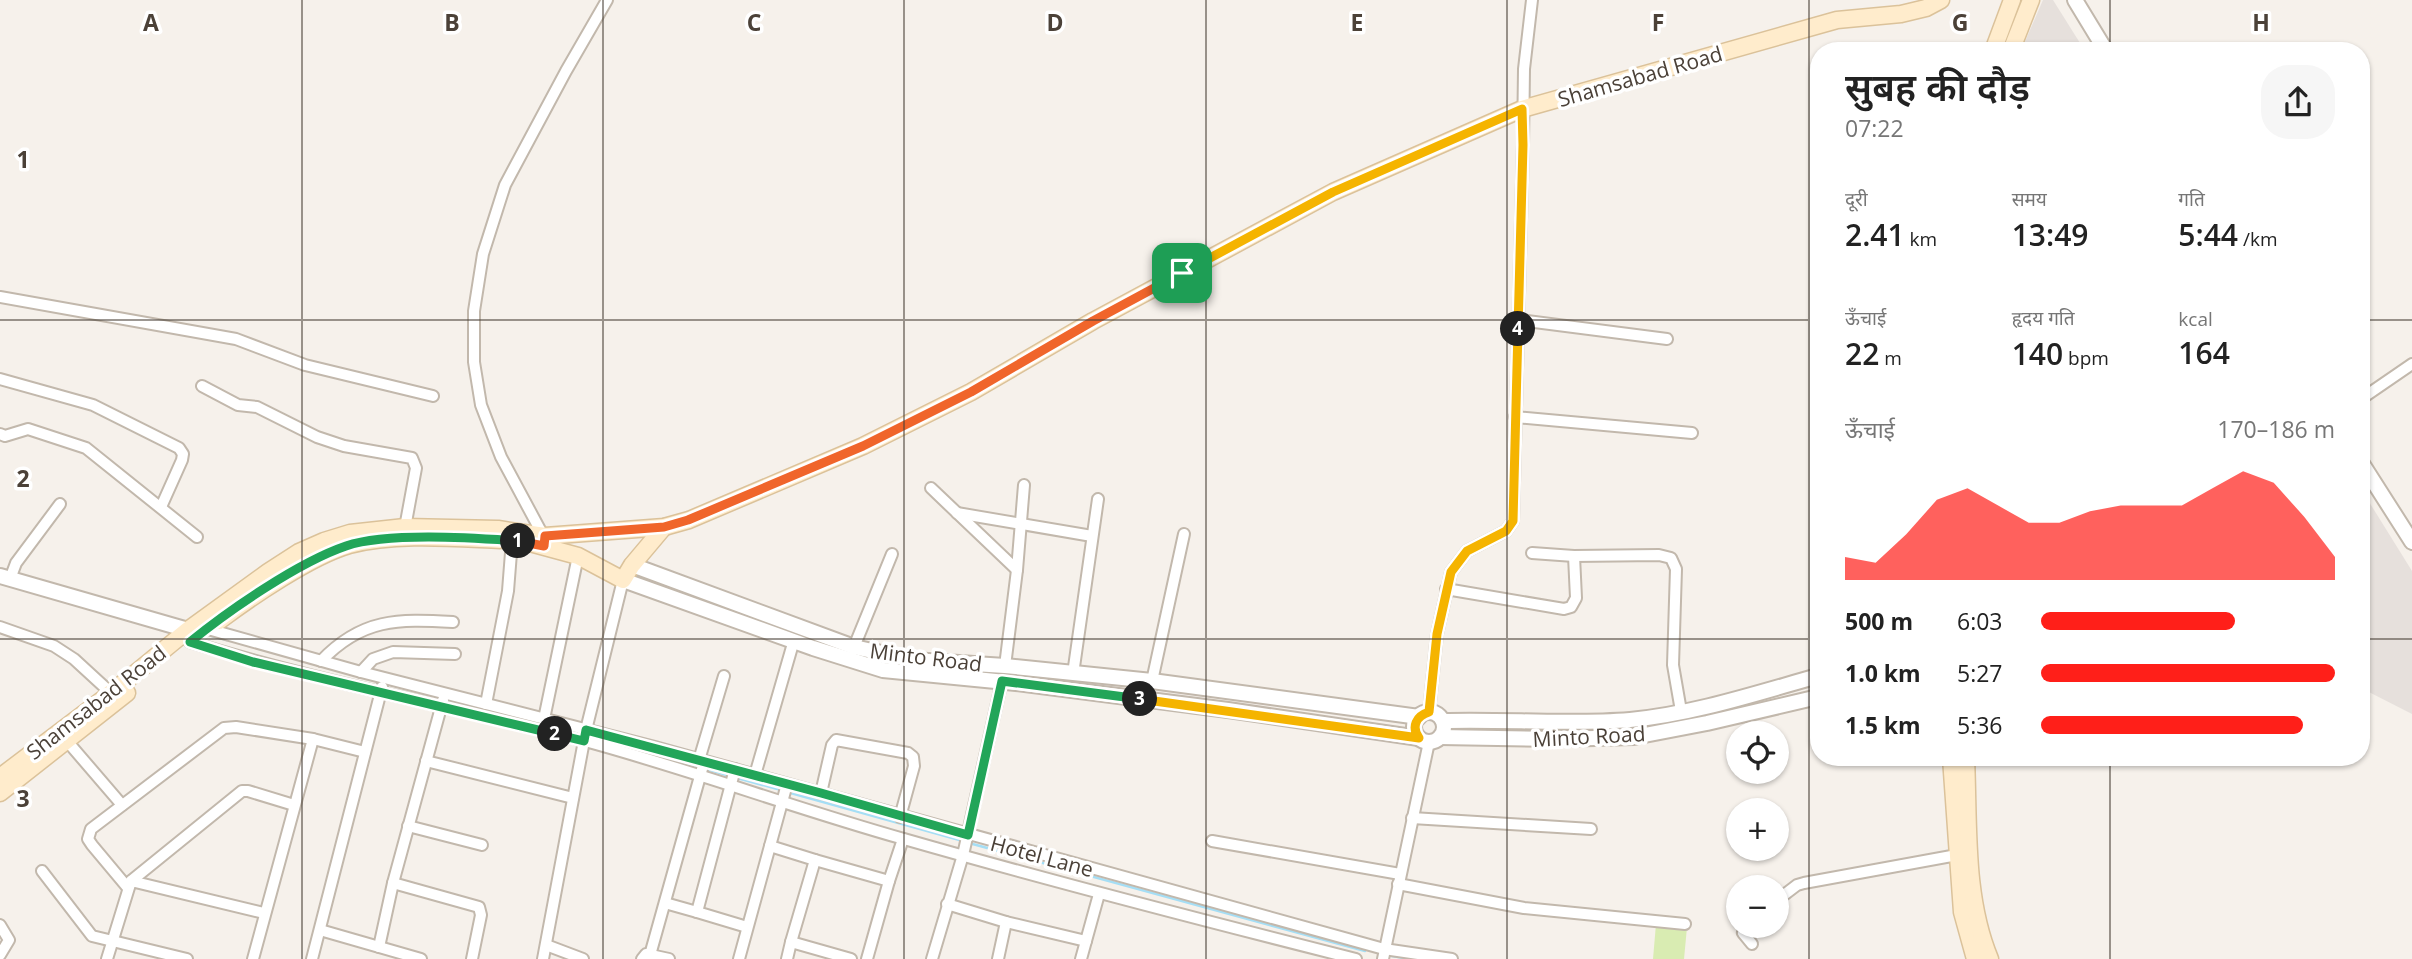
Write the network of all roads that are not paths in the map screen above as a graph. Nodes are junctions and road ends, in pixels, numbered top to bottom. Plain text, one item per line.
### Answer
1 (607, 0) edge
2 (1532, 0) edge
3 (1941, 0) edge
4 (2012, 0) edge
5 (2031, 0) edge
6 (2075, 0) edge
7 (1996, 42) edge
8 (2015, 42) edge
9 (2101, 42) edge
10 (1522, 109) junction
11 (0, 297) edge
12 (1519, 320) junction
13 (1667, 339) dead end
14 (2412, 364) edge
15 (0, 379) edge
16 (202, 386) dead end
17 (2370, 393) edge
18 (433, 396) dead end
19 (1515, 416) junction
20 (1692, 433) dead end
21 (0, 434) edge
22 (2370, 476) edge
23 (1024, 485) dead end
24 (931, 488) dead end
25 (1098, 499) dead end
26 (60, 504) dead end
27 (161, 507) junction
28 (957, 513) junction
29 (1020, 524) junction
30 (664, 527) junction
31 (404, 533) junction
32 (1184, 534) dead end
33 (197, 537) dead end
34 (1092, 537) junction
35 (512, 540) junction
36 (545, 541) junction
37 (2412, 541) edge
38 (1532, 553) dead end
39 (892, 554) dead end
40 (578, 556) junction
41 (1574, 556) junction
42 (632, 565) junction
43 (1017, 570) junction
44 (5, 577) edge
45 (623, 580) junction
46 (1446, 589) junction
47 (453, 622) dead end
48 (0, 626) edge
49 (208, 629) junction
50 (187, 636) junction
51 (793, 640) junction
52 (854, 647) junction
53 (455, 654) dead end
54 (321, 661) junction
55 (1005, 666) junction
56 (361, 672) junction
57 (1073, 674) junction
58 (724, 677) dead end
59 (1810, 678) edge
60 (1002, 681) junction
61 (1152, 681) junction
62 (382, 686) junction
63 (1781, 687) junction
64 (111, 693) junction
65 (1810, 698) edge
66 (443, 701) junction
67 (486, 704) junction
68 (1786, 705) junction
69 (1681, 711) junction
70 (1424, 715) junction
71 (544, 719) junction
72 (1443, 721) junction
73 (585, 736) junction
74 (313, 739) junction
75 (1430, 739) junction
76 (67, 741) junction
77 (365, 752) junction
78 (702, 760) junction
79 (426, 761) junction
80 (1951, 766) edge
81 (1966, 766) edge
82 (735, 769) junction
83 (701, 774) junction
84 (755, 775) junction
85 (0, 777) edge
86 (731, 784) junction
87 (787, 784) junction
88 (0, 793) edge
89 (821, 793) junction
90 (573, 798) junction
91 (782, 800) junction
92 (122, 805) junction
93 (294, 805) junction
94 (901, 817) junction
95 (1412, 818) junction
96 (408, 826) junction
97 (1591, 829) dead end
98 (968, 835) junction
99 (903, 839) junction
100 (1212, 841) dead end
101 (482, 845) dead end
102 (770, 846) junction
103 (963, 855) junction
104 (1957, 855) junction
105 (815, 860) junction
106 (42, 871) dead end
107 (1399, 879) junction
108 (889, 881) junction
109 (393, 883) junction
110 (129, 884) junction
111 (1789, 891) edge
112 (1099, 894) junction
113 (665, 902) junction
114 (947, 904) junction
115 (697, 912) junction
116 (264, 913) junction
117 (1006, 922) junction
118 (1685, 924) dead end
119 (0, 925) edge
120 (747, 927) junction
121 (320, 930) junction
122 (1747, 938) edge
123 (113, 940) junction
124 (1086, 941) junction
125 (791, 942) junction
126 (1752, 944) dead end
127 (546, 945) junction
128 (379, 947) junction
129 (1384, 954) edge
130 (0, 955) edge
131 (646, 957) edge
132 (107, 959) edge
133 (187, 959) edge
134 (253, 959) edge
135 (312, 959) edge
136 (421, 959) edge
137 (472, 959) edge
138 (543, 959) edge
139 (583, 959) edge
140 (669, 959) edge
141 (738, 959) edge
142 (787, 959) edge
143 (851, 959) edge
144 (867, 959) edge
145 (932, 959) edge
146 (998, 959) edge
147 (1081, 959) edge
148 (1356, 959) edge
149 (1452, 959) edge
150 (1975, 959) edge
151 (1990, 959) edge

1 - 36 street
2 - 10 street
3 - 10 main road, Shamsabad Road
4 - 7 main road
5 - 8 main road
6 - 9 street
10 - 12 street
10 - 30 main road, Shamsabad Road
11 - 18 street
12 - 13 street
12 - 19 street
14 - 17 street
15 - 27 street
16 - 31 street
19 - 20 street
19 - 46 street
21 - 27 street
22 - 37 street
23 - 29 street
24 - 28 street
25 - 34 street
26 - 44 street
27 - 33 street
28 - 29 street
28 - 43 street
29 - 34 street
29 - 43 street
30 - 36 main road, Shamsabad Road
30 - 42 main road
31 - 35 main road, Shamsabad Road
31 - 36 main road, Shamsabad Road
31 - 49 main road, Shamsabad Road
31 - 50 main road, Shamsabad Road
32 - 61 street
34 - 57 street
35 - 36 main road, Shamsabad Road
35 - 67 street
36 - 40 main road, Minto Road
38 - 41 street
39 - 52 street
40 - 45 main road, Minto Road
40 - 71 street
41 - 46 street
41 - 69 street
42 - 45 main road
42 - 52 street, Minto Road
43 - 55 street
44 - 50 street
45 - 51 street, Minto Road
45 - 73 street
46 - 70 street
47 - 54 street
48 - 64 street
49 - 50 main road, Shamsabad Road
49 - 54 street
50 - 62 street
50 - 64 main road, Shamsabad Road
50 - 76 main road, Shamsabad Road
51 - 60 street, Minto Road
51 - 84 street
52 - 55 street, Minto Road
53 - 56 street
54 - 56 street
55 - 57 street, Minto Road
56 - 62 street
57 - 61 street, Minto Road
58 - 78 street
59 - 63 street, Minto Road
60 - 75 street, Minto Road
60 - 98 street
61 - 70 street, Minto Road
62 - 66 street
62 - 77 street
63 - 68 street
63 - 69 street, Minto Road
64 - 85 main road, Shamsabad Road
65 - 68 street, Minto Road
66 - 67 street, Hotel Lane
66 - 73 street
66 - 79 street
67 - 71 street, Hotel Lane
68 - 75 street, Minto Road
69 - 72 street, Minto Road
70 - 72 street
70 - 75 street
71 - 73 street, Hotel Lane
72 - 75 street
73 - 78 street, Hotel Lane
73 - 83 street
73 - 90 street
74 - 77 street
74 - 92 street
74 - 93 street
75 - 95 street
76 - 88 main road, Shamsabad Road
76 - 92 street
77 - 121 street
78 - 82 street, Hotel Lane
78 - 83 street
79 - 90 street
79 - 96 street
80 - 104 main road
81 - 151 main road
82 - 84 street, Hotel Lane
82 - 86 street
83 - 86 street
83 - 113 street
84 - 87 street, Hotel Lane
86 - 91 street
86 - 115 street
87 - 89 street, Hotel Lane
87 - 91 street
89 - 94 street, Hotel Lane
89 - 94 street
90 - 127 street
91 - 99 street
91 - 102 street
92 - 110 street
93 - 110 street
93 - 116 street
94 - 98 street, Hotel Lane
95 - 97 street
95 - 107 street
96 - 101 street
96 - 109 street
98 - 103 street
98 - 129 street, Hotel Lane
99 - 103 street
99 - 108 street
100 - 107 street
102 - 105 street
102 - 120 street
103 - 112 street
103 - 114 street
104 - 111 street
104 - 150 main road
105 - 108 street
105 - 125 street
106 - 123 street
107 - 118 street
107 - 129 street
108 - 144 street
109 - 128 street
109 - 137 street
110 - 116 street
110 - 123 street
112 - 124 street
112 - 148 street
113 - 115 street
113 - 131 street
114 - 117 street
114 - 145 street
115 - 120 street
116 - 134 street
117 - 124 street
117 - 146 street
119 - 130 street
120 - 141 street
121 - 128 street
121 - 135 street
122 - 126 street
123 - 132 street
123 - 133 street
124 - 147 street
125 - 142 street
125 - 143 street
127 - 138 street
127 - 139 street
128 - 136 street
129 - 149 street, Hotel Lane
131 - 140 street

